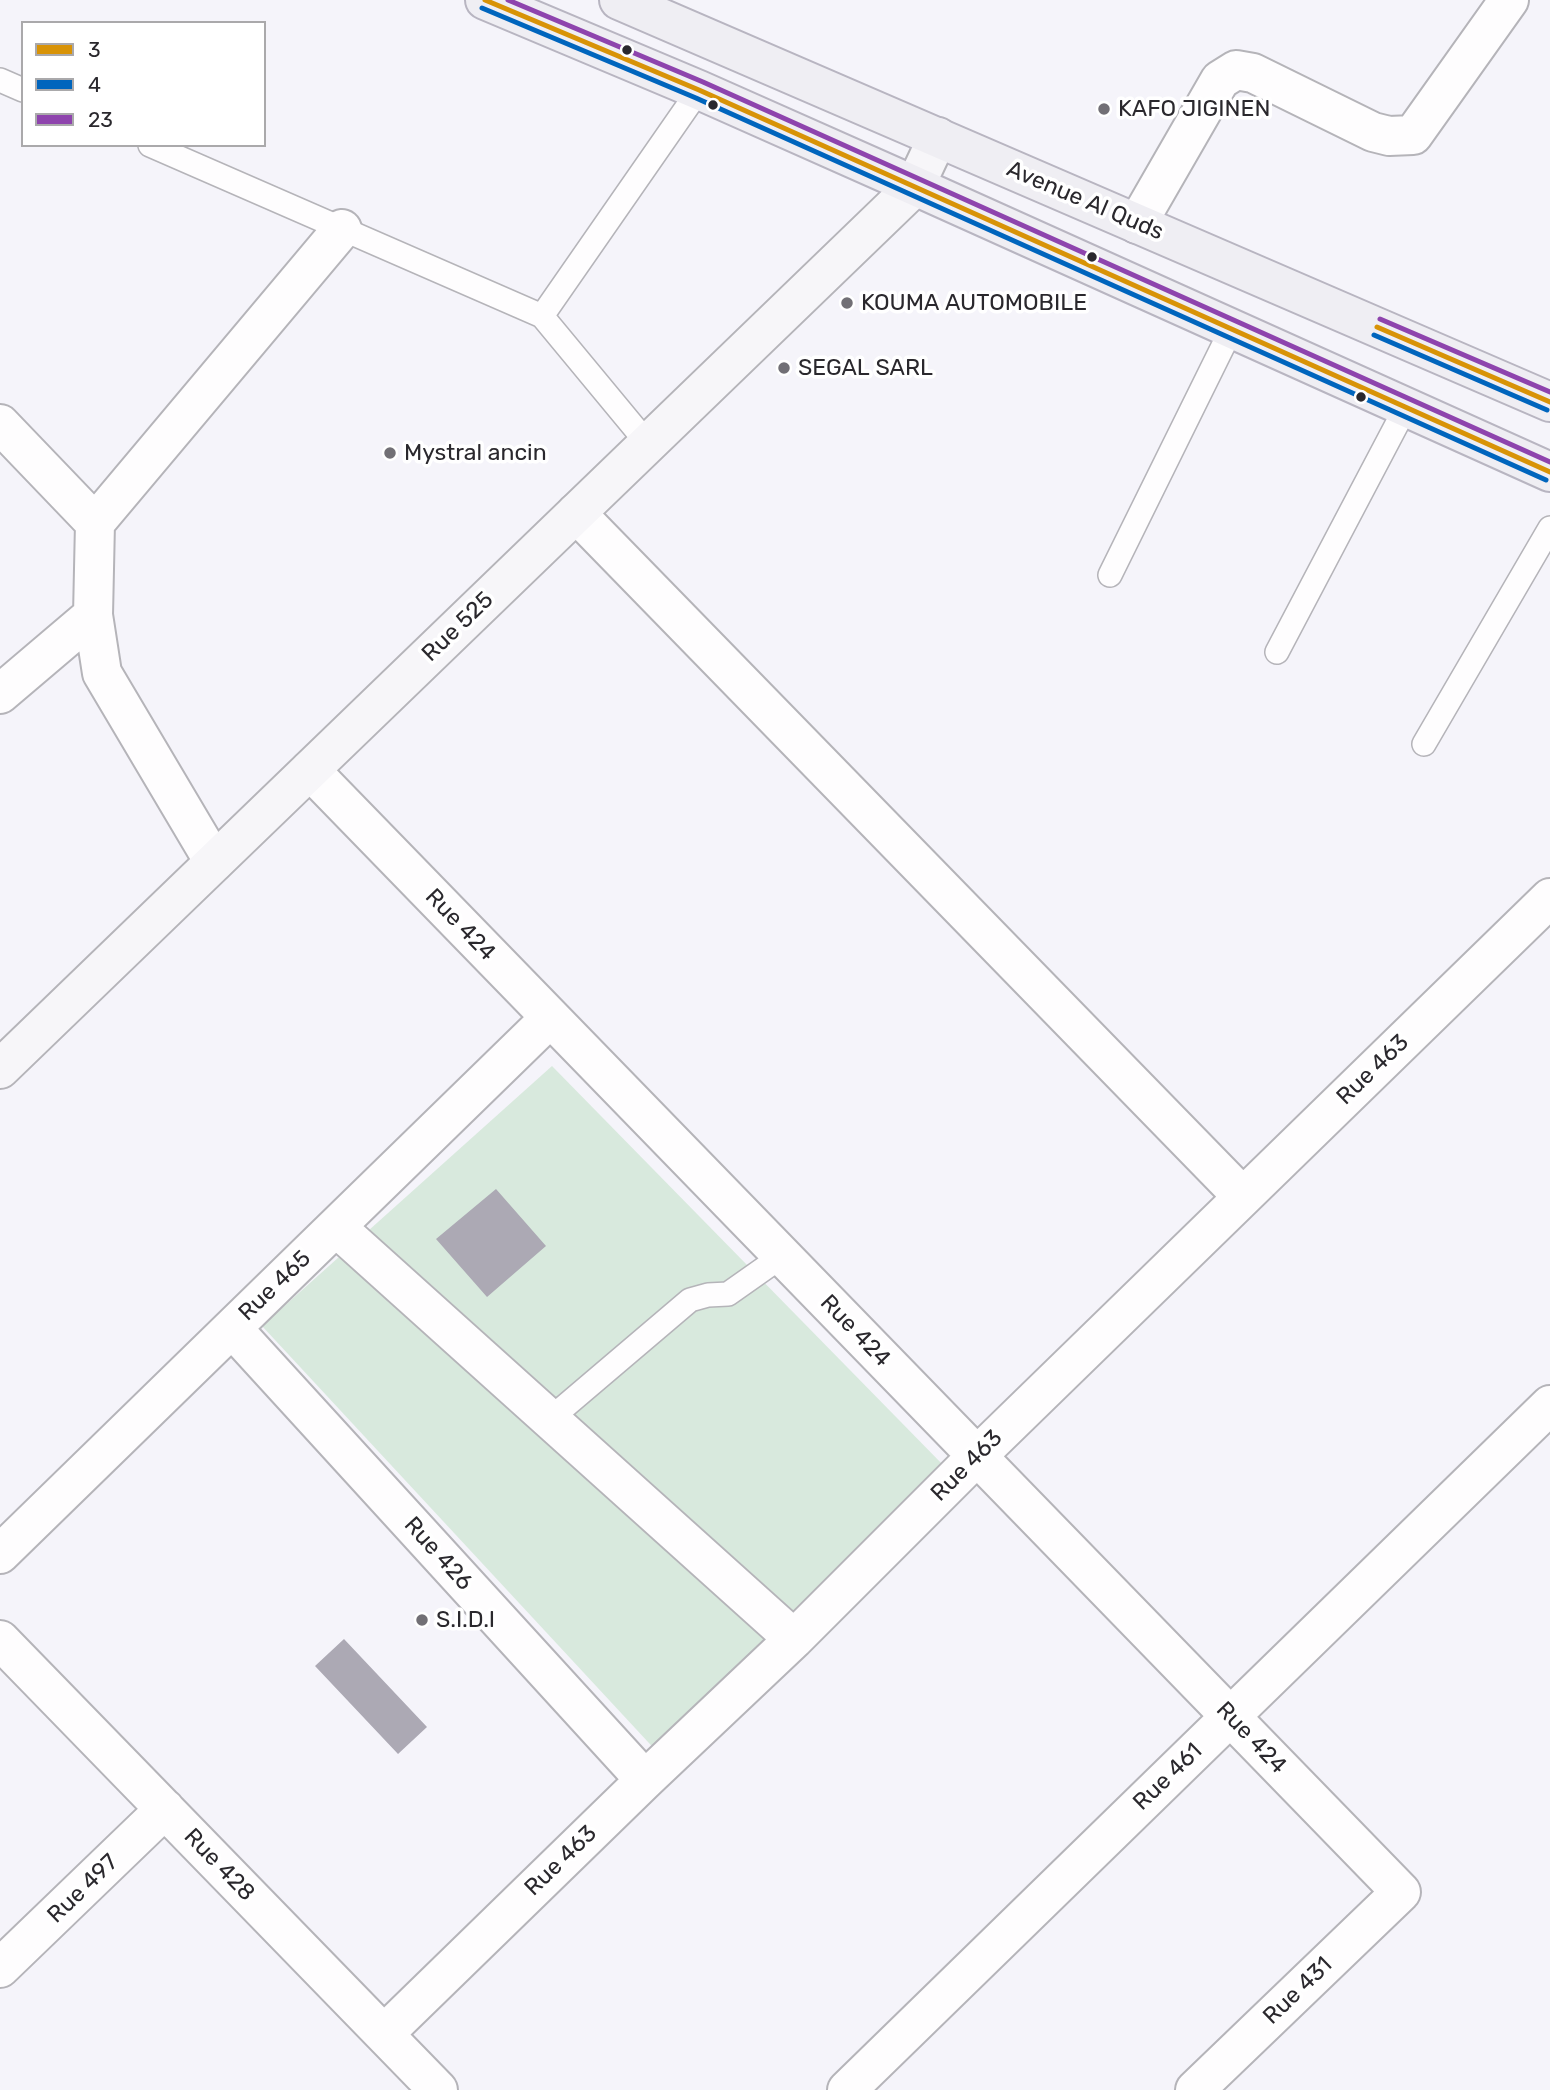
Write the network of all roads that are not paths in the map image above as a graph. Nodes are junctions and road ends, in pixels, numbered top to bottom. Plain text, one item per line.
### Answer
1 (485, 0) edge
2 (619, 0) edge
3 (1509, 0) edge
4 (0, 80) edge
5 (21, 89) edge
6 (699, 90) junction
7 (938, 137) junction
8 (155, 147) edge
9 (915, 186) junction
10 (1137, 223) junction
11 (342, 229) junction
12 (542, 316) junction
13 (1232, 328) junction
14 (1550, 402) edge
15 (1406, 407) junction
16 (0, 424) edge
17 (648, 444) junction
18 (1550, 472) edge
19 (576, 513) junction
20 (95, 523) junction
21 (1550, 528) edge
22 (1110, 575) dead end
23 (93, 615) junction
24 (1277, 652) dead end
25 (0, 694) edge
26 (1424, 744) dead end
27 (310, 770) junction
28 (214, 862) junction
29 (1550, 898) edge
30 (550, 1018) junction
31 (3, 1060) edge
32 (1243, 1197) junction
33 (336, 1227) junction
34 (782, 1256) junction
35 (232, 1328) junction
36 (1550, 1405) edge
37 (550, 1419) junction
38 (977, 1456) junction
39 (0, 1554) edge
40 (794, 1639) junction
41 (0, 1640) edge
42 (1230, 1717) junction
43 (645, 1780) junction
44 (165, 1809) junction
45 (1401, 1892) joint
46 (0, 1968) edge
47 (384, 2034) junction
48 (438, 2090) edge
49 (847, 2090) edge
50 (1195, 2090) edge

1 - 6 main road
2 - 7 main road, Avenue Al Quds
3 - 10 street
4 - 5 lane
6 - 9 main road
6 - 12 lane
7 - 9 street
7 - 10 main road, Avenue Al Quds
8 - 11 lane
9 - 13 main road
9 - 17 street, Rue 525
10 - 14 main road, Avenue Al Quds
11 - 12 lane
11 - 20 street
12 - 17 lane
13 - 15 main road
13 - 22 lane
15 - 18 main road
15 - 24 lane
16 - 20 street
17 - 19 street, Rue 525
19 - 27 street, Rue 525
19 - 32 street
20 - 23 street
21 - 26 lane
23 - 25 street
23 - 28 street
27 - 28 street, Rue 525
27 - 30 street, Rue 424
28 - 31 street, Rue 525
29 - 32 street, Rue 463
30 - 33 street, Rue 465
30 - 34 street, Rue 424
32 - 38 street, Rue 463
33 - 35 street, Rue 465
33 - 37 street
34 - 37 lane
34 - 38 street, Rue 424
35 - 39 street, Rue 465
35 - 43 street, Rue 426
36 - 42 street, Rue 461
37 - 40 street
38 - 40 street, Rue 463
38 - 42 street, Rue 424
40 - 43 street, Rue 463
41 - 44 street, Rue 428
42 - 45 street, Rue 424
42 - 49 street, Rue 461
43 - 47 street, Rue 463
44 - 46 street, Rue 497
44 - 47 street, Rue 428
45 - 50 street, Rue 431
47 - 48 street, Rue 428

